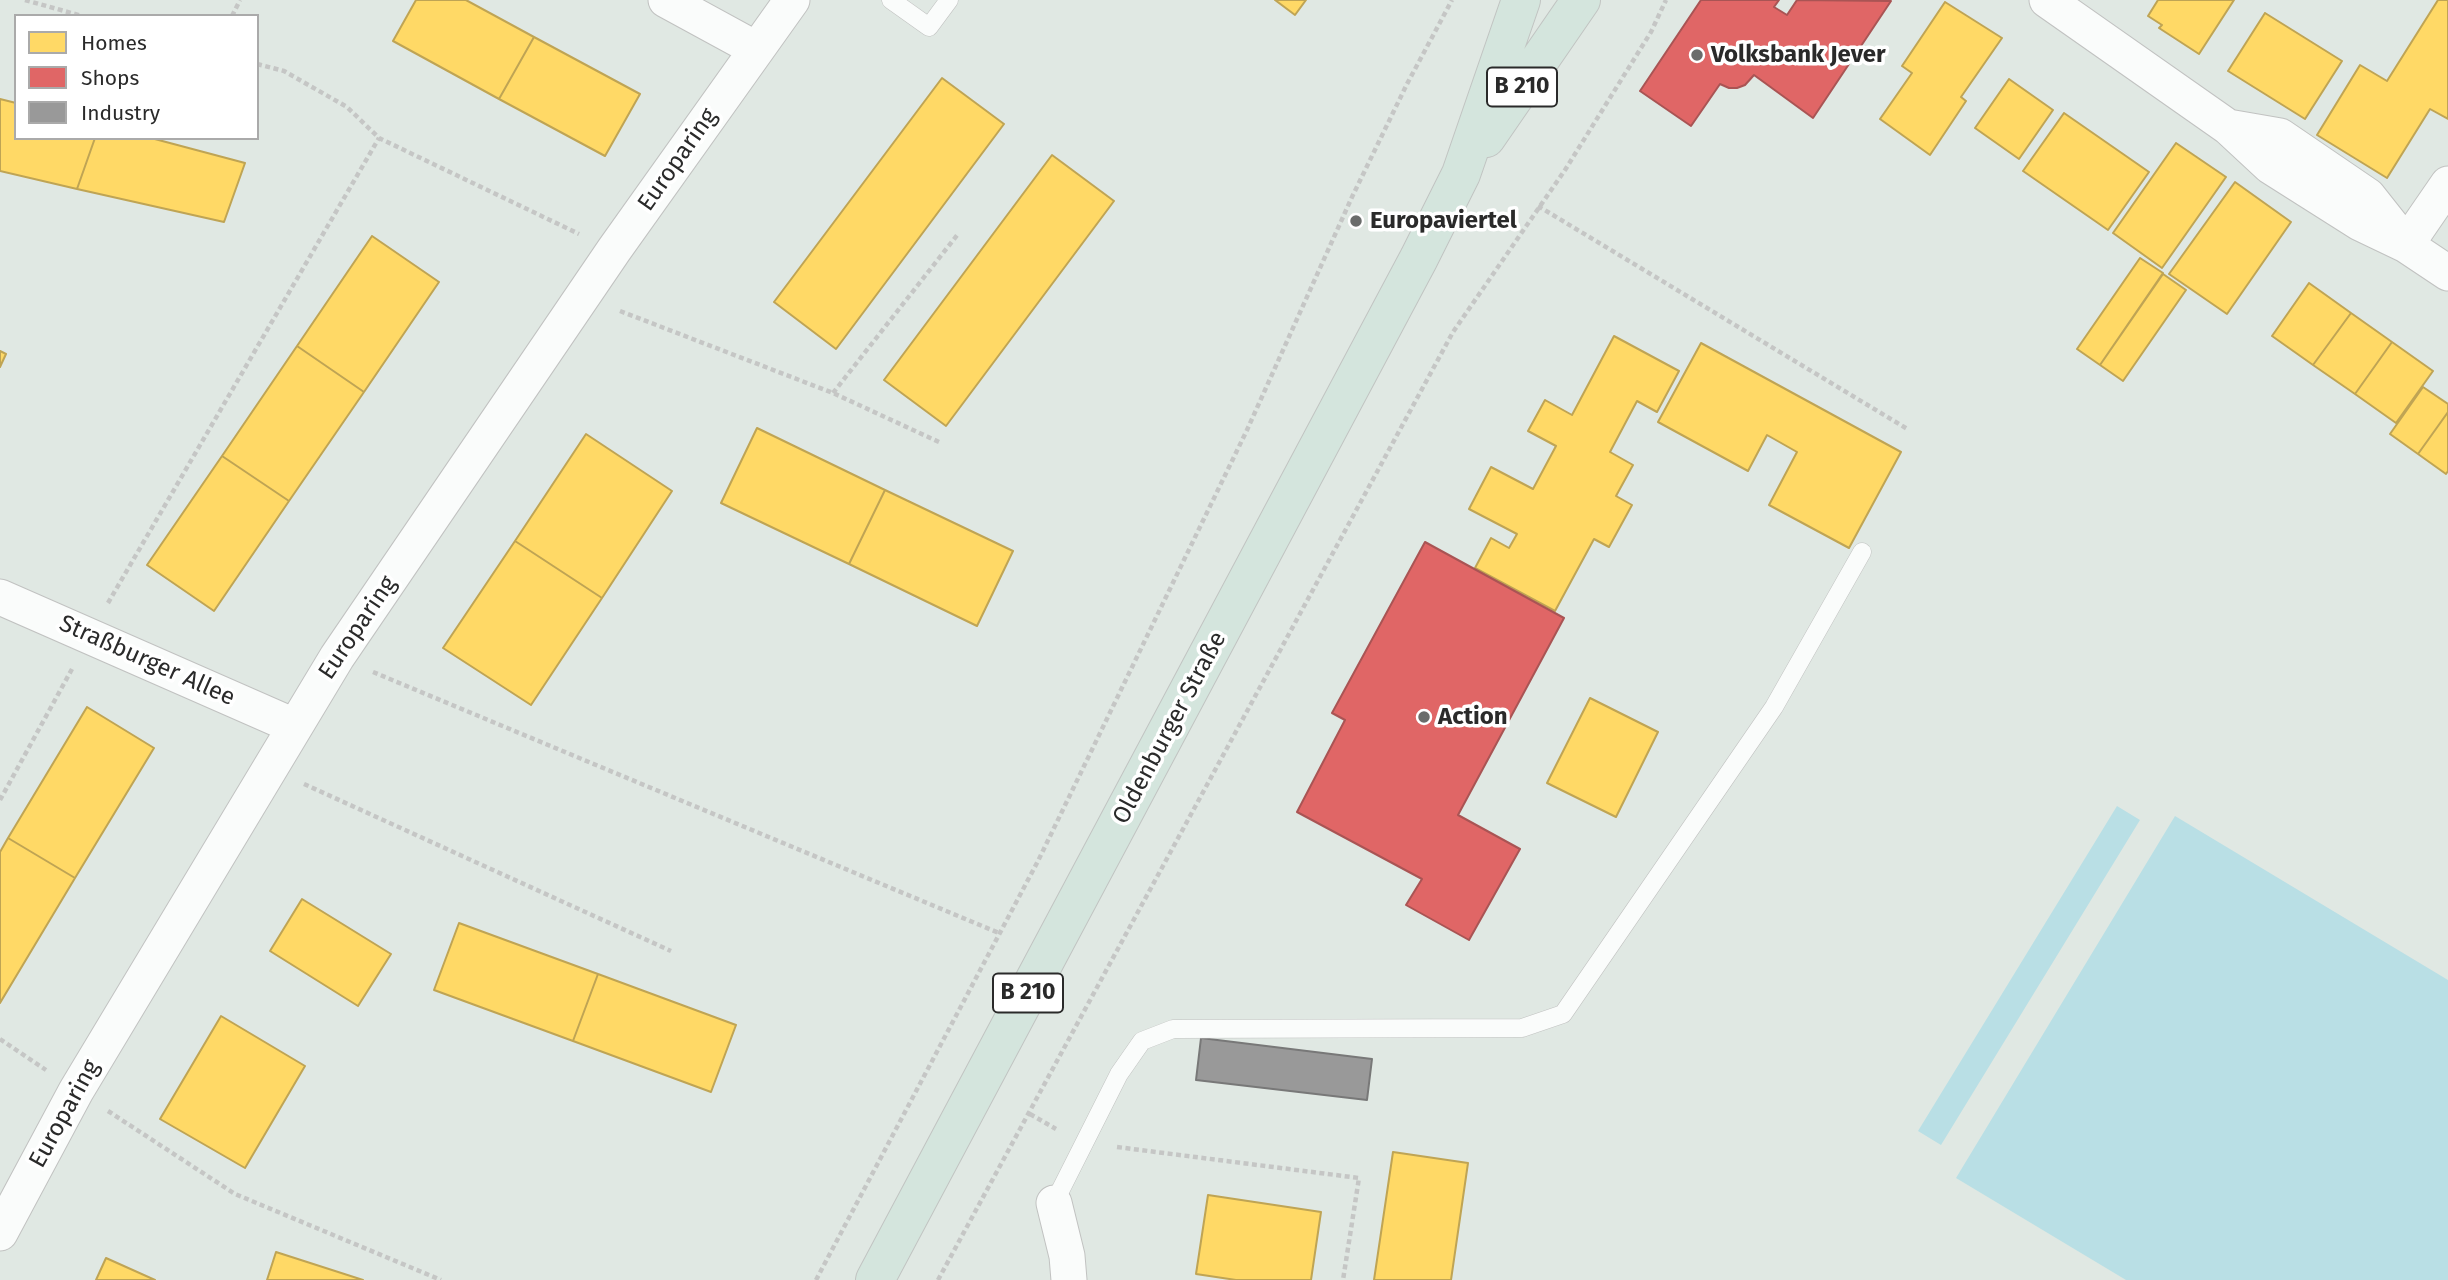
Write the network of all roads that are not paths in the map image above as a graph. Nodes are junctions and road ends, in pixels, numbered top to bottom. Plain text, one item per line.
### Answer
1 (666, 0) edge
2 (792, 0) edge
3 (891, 0) edge
4 (948, 0) edge
5 (1521, 0) edge
6 (1581, 0) edge
7 (2047, 0) edge
8 (756, 49) junction
9 (1461, 174) junction
10 (2448, 184) edge
11 (2406, 244) junction
12 (2448, 272) edge
13 (1862, 552) dead end
14 (0, 597) edge
15 (294, 726) junction
16 (1054, 1203) joint
17 (0, 1233) edge
18 (875, 1280) edge
19 (1069, 1280) edge

1 - 8 street
2 - 8 street, Europaring
3 - 4 lane
5 - 9 main road, Oldenburger Straße / B 210
6 - 9 main road, Oldenburger Straße / B 210
7 - 11 street
8 - 15 street, Europaring
9 - 18 main road, Oldenburger Straße / B 210
10 - 11 street
11 - 12 street
13 - 16 lane
14 - 15 street, Straßburger Allee
15 - 17 street, Europaring
16 - 19 street

